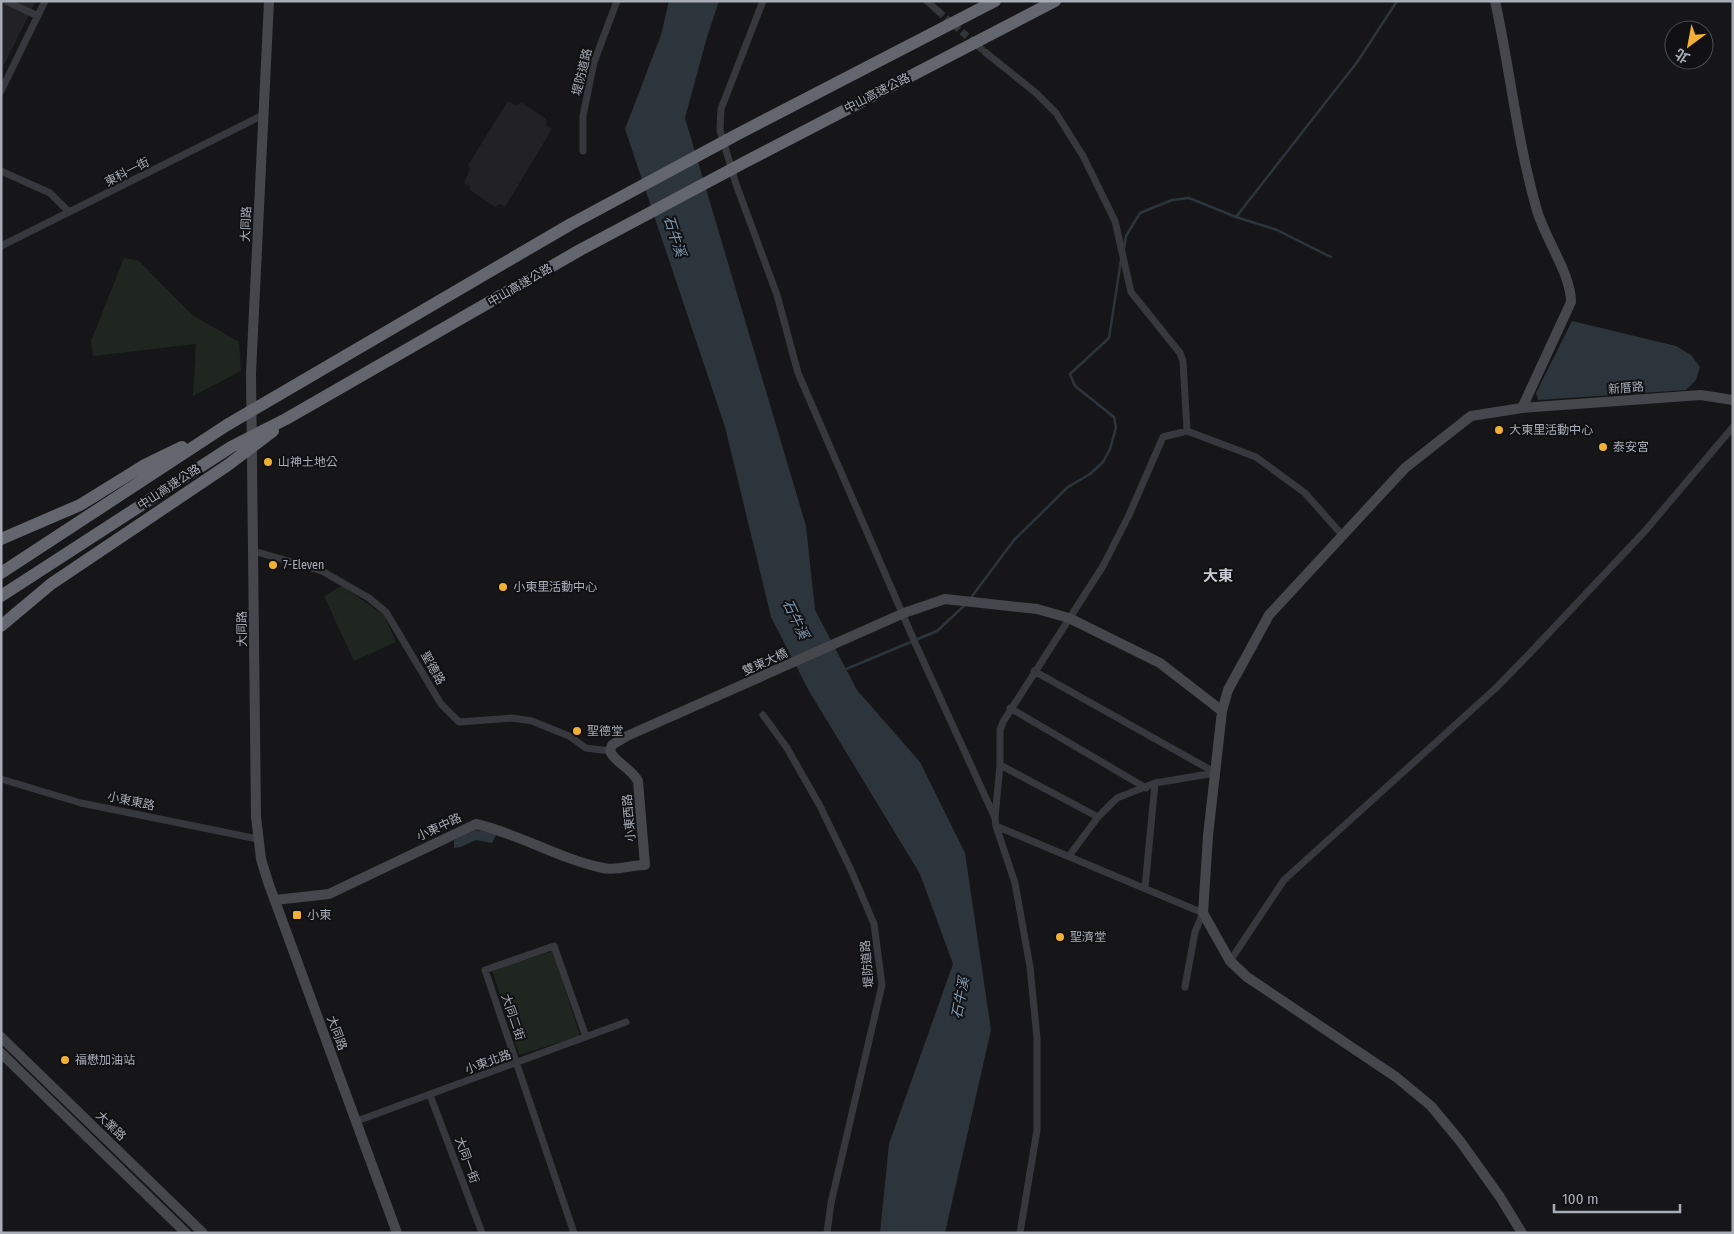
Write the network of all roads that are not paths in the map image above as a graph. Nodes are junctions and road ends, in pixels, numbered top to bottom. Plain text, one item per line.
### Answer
1 (6, 1) edge
2 (45, 1) edge
3 (269, 1) edge
4 (617, 1) edge
5 (764, 1) edge
6 (927, 1) edge
7 (995, 1) edge
8 (1055, 1) edge
9 (1495, 1) edge
10 (938, 12) tunnel mouth
11 (38, 16) junction
12 (985, 52) tunnel mouth
13 (1, 91) edge
14 (263, 116) junction
15 (583, 151) dead end
16 (1, 171) edge
17 (68, 211) junction
18 (1, 246) edge
19 (1733, 400) edge
20 (1522, 408) junction
21 (286, 419) junction
22 (227, 426) junction
23 (1733, 427) edge
24 (1187, 431) junction
25 (1342, 536) junction
26 (1, 539) edge
27 (254, 551) junction
28 (1, 573) edge
29 (51, 584) junction
30 (1, 596) edge
31 (904, 613) junction
32 (1, 617) edge
33 (1069, 618) junction
34 (1, 626) edge
35 (1034, 671) junction
36 (1010, 708) junction
37 (1222, 711) junction
38 (763, 715) dead end
39 (610, 751) junction
40 (1000, 765) junction
41 (1216, 773) junction
42 (1, 779) edge
43 (1156, 783) junction
44 (1146, 788) junction
45 (1098, 817) junction
46 (995, 818) junction
47 (996, 826) junction
48 (258, 839) junction
49 (1069, 856) junction
50 (645, 865) joint
51 (1145, 888) junction
52 (275, 900) junction
53 (1203, 913) junction
54 (1230, 961) junction
55 (1185, 987) dead end
56 (626, 1022) dead end
57 (1, 1036) edge
58 (586, 1037) junction
59 (1, 1053) edge
60 (517, 1063) junction
61 (430, 1095) junction
62 (357, 1120) junction
63 (184, 1213) junction
64 (175, 1222) junction
65 (186, 1233) edge
66 (204, 1233) edge
67 (397, 1233) edge
68 (482, 1233) edge
69 (574, 1233) edge
70 (827, 1233) edge
71 (1020, 1233) edge
72 (1522, 1233) edge

1 - 11 street
2 - 11 street
3 - 14 street, 大同路
4 - 15 street, 堤防道路
5 - 31 street
6 - 10 street
7 - 22 highway, 中山高速公路
8 - 21 highway, 中山高速公路
9 - 20 street
11 - 13 street
12 - 24 street
14 - 17 street, 東科一街
14 - 27 street, 大同路
16 - 17 street
17 - 18 street, 東科一街
19 - 20 street, 新厝路
20 - 25 street, 新厝路
21 - 29 highway
21 - 30 highway, 中山高速公路
22 - 26 highway
22 - 28 highway, 中山高速公路
23 - 54 street
24 - 25 street
24 - 33 street
25 - 37 street, 新厝路
27 - 39 street, 聖德路
27 - 48 street, 大同路
29 - 32 highway
29 - 34 highway
31 - 33 street, 雙東大橋
31 - 39 street, 雙東大橋
31 - 46 street
33 - 35 street
33 - 37 street, 雙東大橋
35 - 36 street
35 - 41 street
36 - 40 street
36 - 44 street
37 - 41 street, 新厝路
38 - 70 street, 堤防道路
39 - 50 street, 小東西路
40 - 45 street
40 - 46 street
41 - 43 street
41 - 53 street, 新厝路
42 - 48 street, 小東東路
43 - 44 street
43 - 51 street
44 - 45 street
45 - 49 street
46 - 47 street
47 - 49 street
47 - 71 street
48 - 52 street, 大同路
49 - 51 street
50 - 52 street, 小東中路
51 - 53 street
52 - 62 street, 大同路
53 - 54 street
53 - 55 street
54 - 72 street
56 - 58 street, 小東北路
57 - 63 street, 大業路
58 - 60 street, 小東北路
58 - 60 street, 大同二街
59 - 64 street, 大業路
60 - 61 street, 小東北路
60 - 69 street, 大同二街
61 - 62 street, 小東北路
61 - 68 street, 大同一街
62 - 67 street, 大同路
63 - 64 street
63 - 66 street, 大業路
64 - 65 street, 大業路

